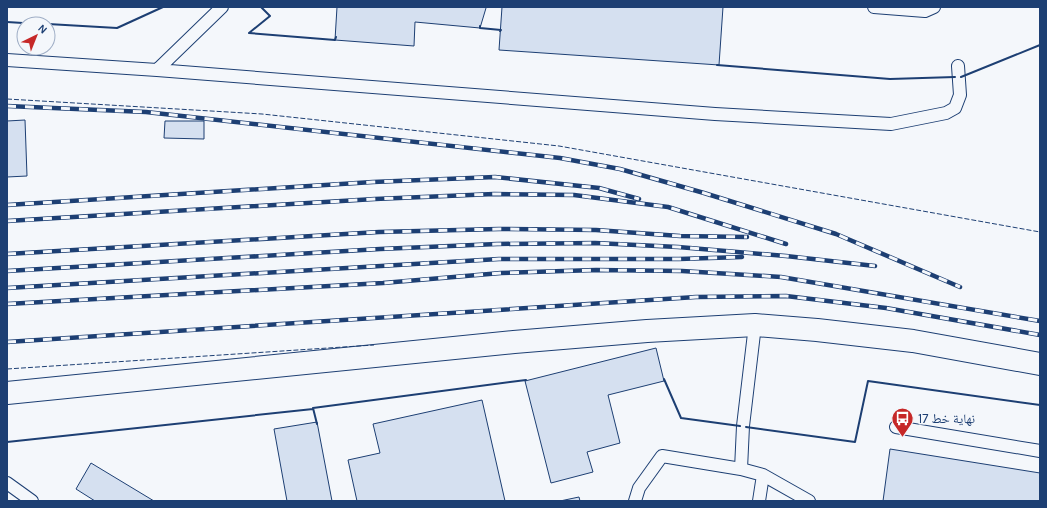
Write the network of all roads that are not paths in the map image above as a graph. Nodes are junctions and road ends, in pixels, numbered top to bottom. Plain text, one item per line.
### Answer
1 (222, 7) edge
2 (874, 7) edge
3 (934, 7) edge
4 (7, 60) edge
5 (958, 66) dead end
6 (156, 70) junction
7 (755, 325) junction
8 (1040, 364) edge
9 (7, 393) edge
10 (896, 427) dead end
11 (1040, 451) edge
12 (741, 469) junction
13 (763, 475) junction
14 (7, 483) edge
15 (32, 501) edge
16 (635, 501) edge
17 (759, 501) edge
18 (809, 501) edge

1 - 6 lane
2 - 3 lane
4 - 6 lane
5 - 6 lane
7 - 8 street
7 - 9 street
7 - 12 lane
10 - 11 lane
12 - 13 lane
12 - 16 lane
13 - 17 lane
13 - 18 lane
14 - 15 lane

